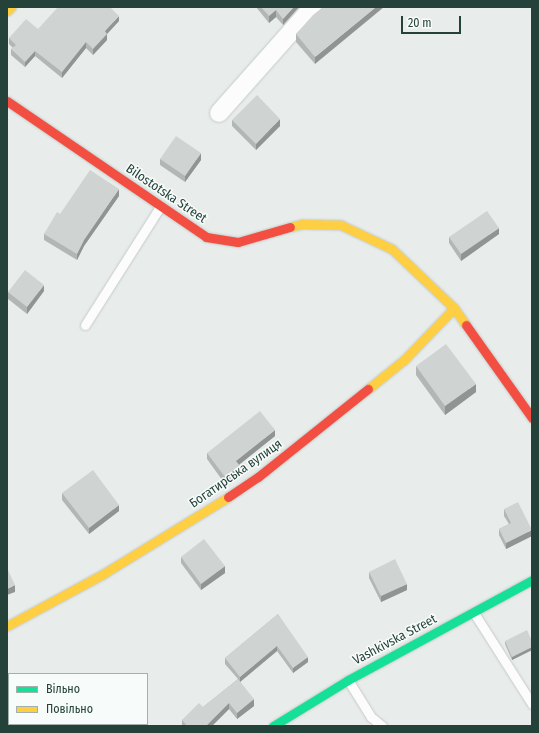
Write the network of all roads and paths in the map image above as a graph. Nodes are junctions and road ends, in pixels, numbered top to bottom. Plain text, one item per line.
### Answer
1 (11, 7) edge
2 (313, 7) edge
3 (7, 11) edge
4 (7, 101) edge
5 (219, 114) dead end
6 (160, 207) junction
7 (454, 308) junction
8 (85, 326) dead end
9 (532, 418) edge
10 (532, 580) edge
11 (474, 613) junction
12 (7, 626) edge
13 (348, 680) junction
14 (532, 704) edge
15 (273, 726) edge
16 (382, 726) edge

1 - 3 street
2 - 5 street
4 - 6 street, Bilostotska Street
6 - 7 street, Bilostotska Street
6 - 8 lane
7 - 9 street, Bilostotska Street
7 - 12 street, Богатирська вулиця
10 - 11 street, Vashkivska Street
11 - 13 street, Vashkivska Street
11 - 14 lane
13 - 15 street, Vashkivska Street
13 - 16 lane

